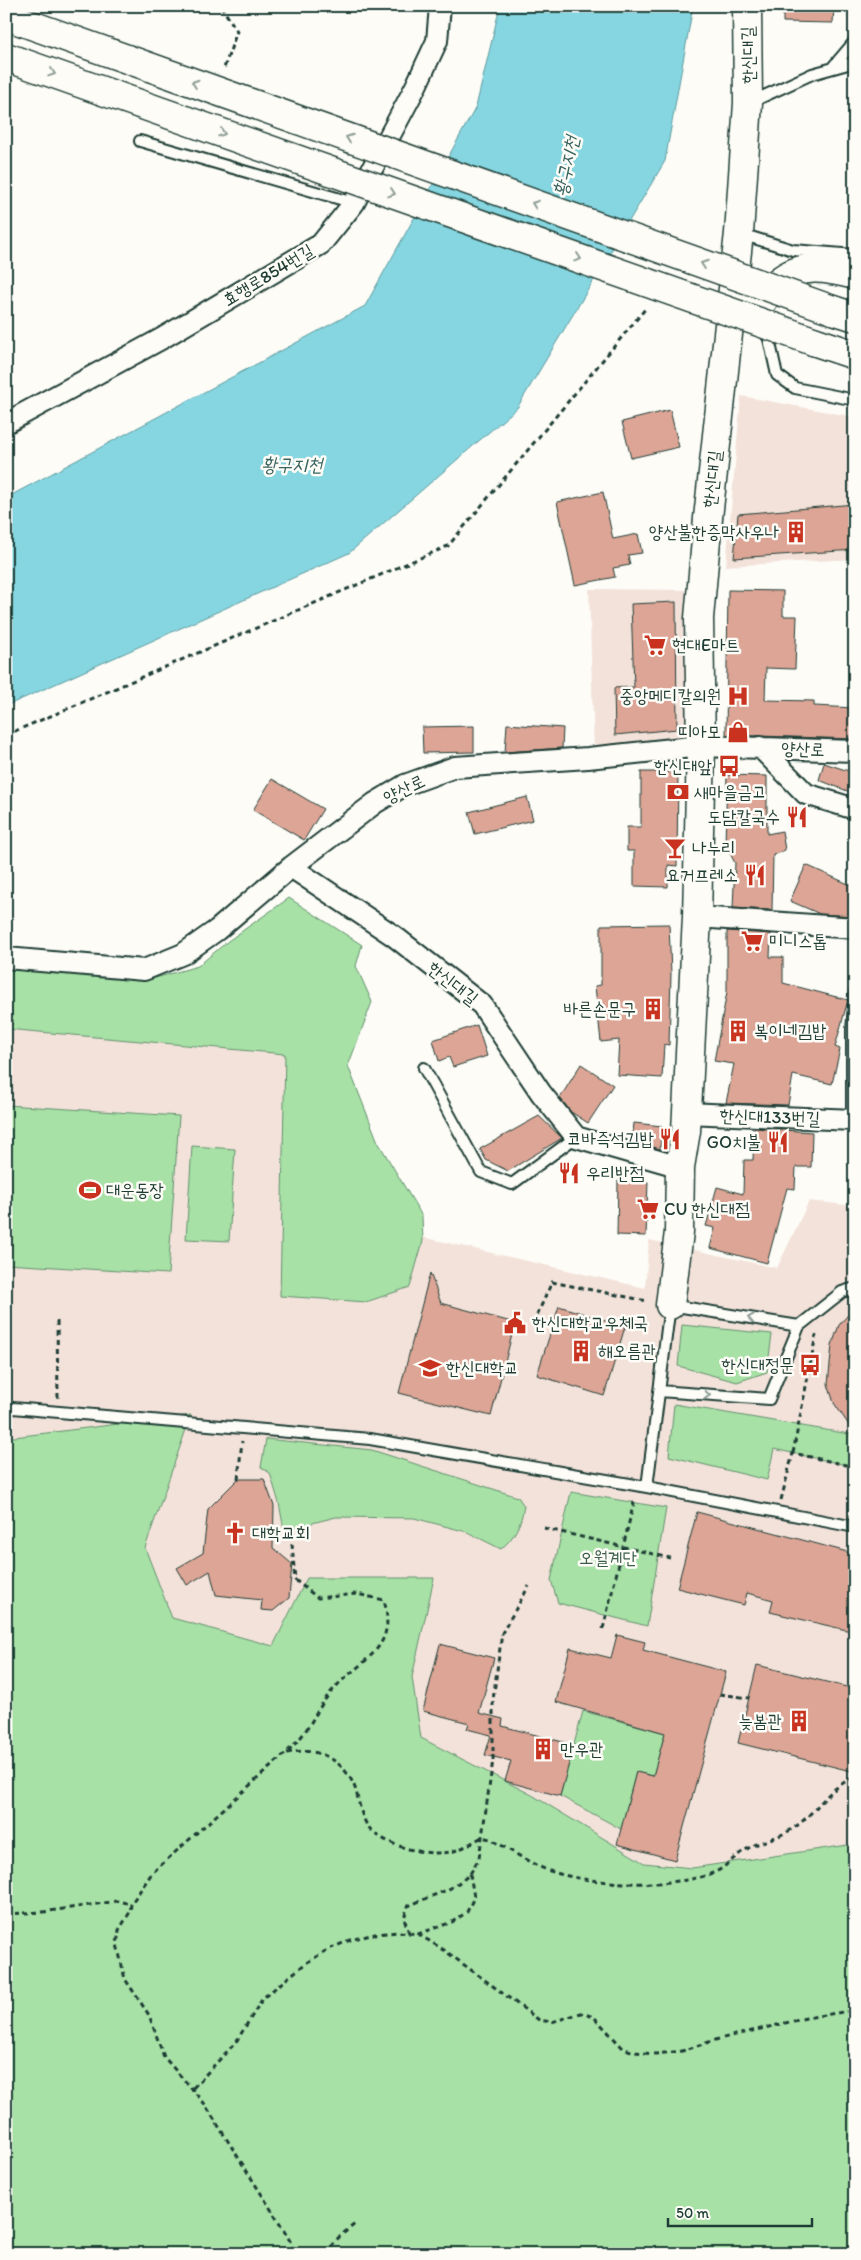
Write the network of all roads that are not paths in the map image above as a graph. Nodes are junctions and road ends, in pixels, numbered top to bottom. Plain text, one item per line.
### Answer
1 (440, 6) edge
2 (747, 6) edge
3 (6, 16) edge
4 (855, 41) edge
5 (6, 57) edge
6 (855, 62) edge
7 (831, 68) junction
8 (748, 103) junction
9 (140, 141) dead end
10 (354, 203) junction
11 (739, 233) junction
12 (855, 255) edge
13 (855, 275) edge
14 (730, 312) junction
15 (844, 313) edge
16 (855, 356) edge
17 (855, 400) edge
18 (6, 424) edge
19 (701, 746) junction
20 (760, 748) junction
21 (855, 751) edge
22 (855, 809) edge
23 (292, 868) junction
24 (697, 917) junction
25 (855, 928) edge
26 (6, 958) edge
27 (855, 993) edge
28 (424, 1068) dead end
29 (686, 1113) junction
30 (853, 1120) edge
31 (576, 1138) junction
32 (680, 1168) junction
33 (855, 1288) edge
34 (670, 1305) junction
35 (799, 1326) junction
36 (659, 1391) junction
37 (6, 1410) edge
38 (643, 1486) junction
39 (855, 1527) edge

1 - 10 street, 효행로854번길
2 - 8 main road, 한신대길
15 -> 3 main road, bridge
4 - 7 lane, 한신대길
5 -> 16 main road, bridge
6 - 7 lane, 한신대길
7 - 8 lane, 한신대길
8 - 11 main road, 한신대길
9 - 10 lane
10 - 18 street, 효행로854번길
11 - 12 lane
11 - 14 main road, 한신대길
13 - 14 main road
14 - 17 lane
14 - 19 main road, 한신대길
19 - 20 street, 양산로
19 - 23 street, 양산로
19 - 24 main road, 한신대길
20 - 21 street, 양산로
20 - 22 street
23 - 26 street, 양산로
23 - 31 street, 한신대길
24 - 25 street
24 - 29 main road, 한신대길
27 - 30 lane
28 - 31 lane
29 - 30 street, 한신대133번길
29 - 32 main road, 한신대길
31 - 32 street
32 - 34 main road, 한신대길
33 - 35 lane
35 -> 34 lane
34 - 36 lane
36 -> 35 lane
36 - 38 lane
37 - 38 lane
38 - 39 lane

